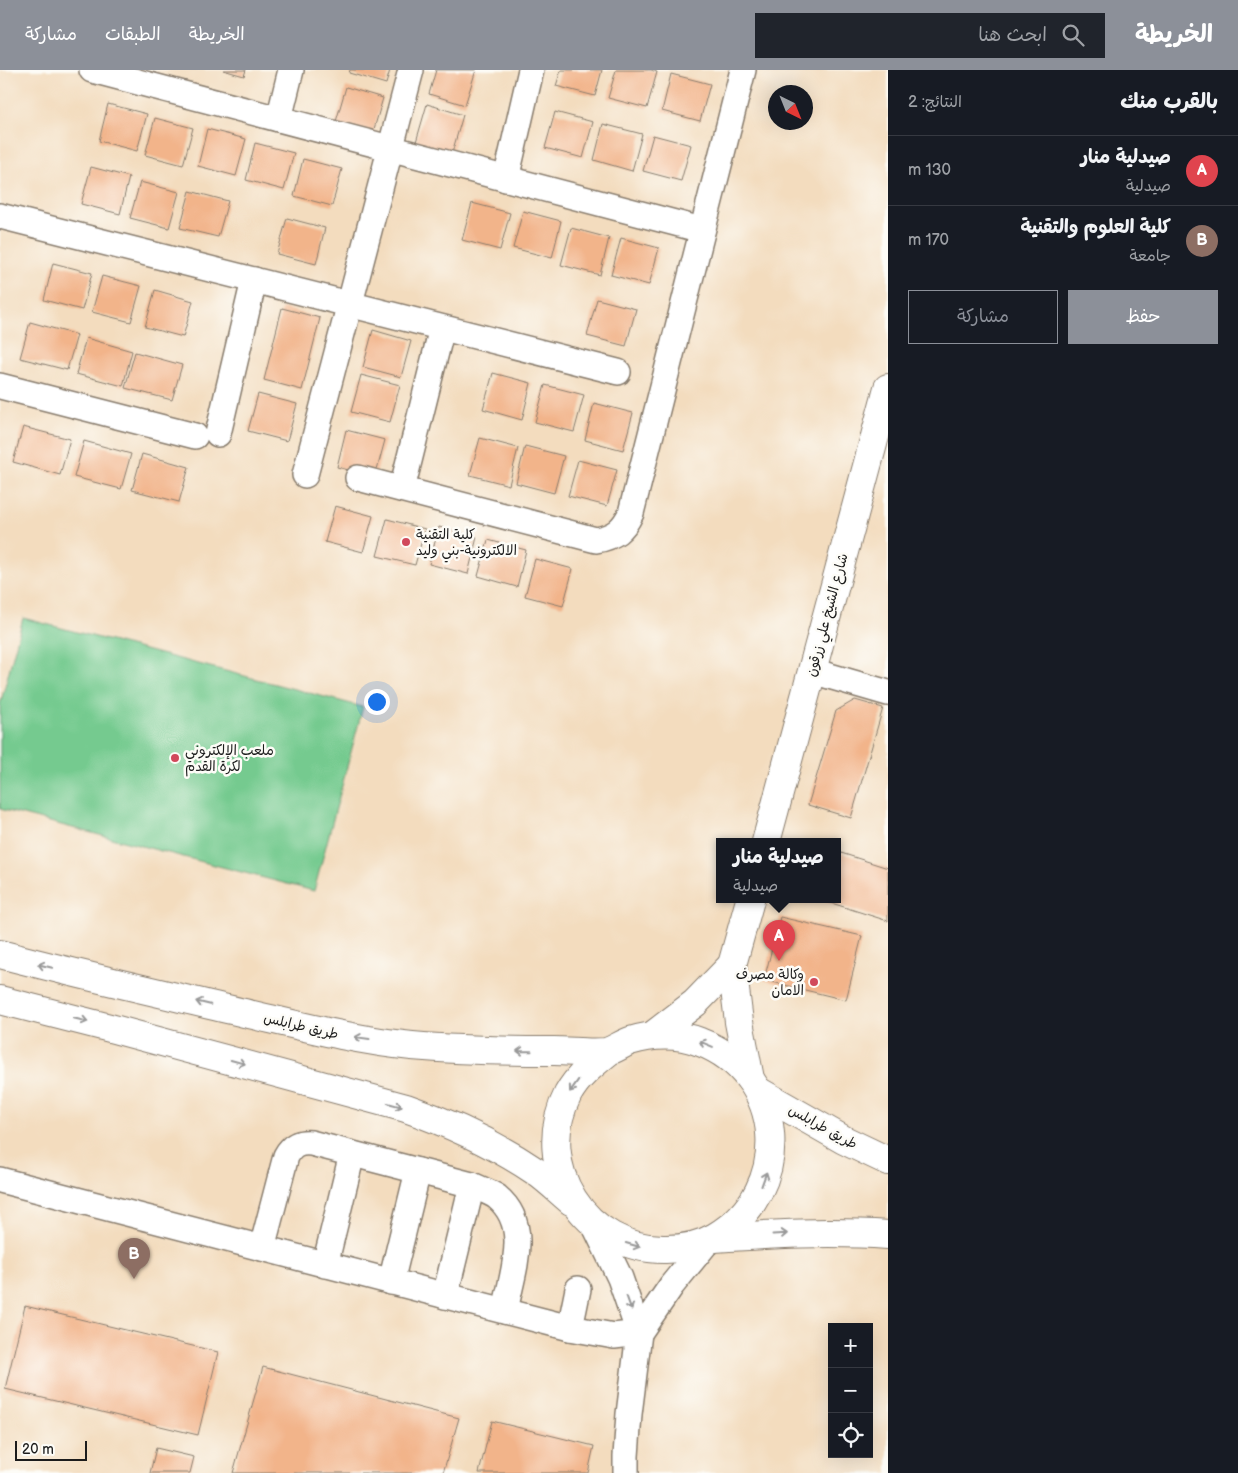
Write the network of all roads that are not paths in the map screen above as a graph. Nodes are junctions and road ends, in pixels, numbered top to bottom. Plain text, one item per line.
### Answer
1 (92, 70) edge
2 (291, 70) edge
3 (411, 70) edge
4 (531, 70) edge
5 (743, 70) edge
6 (280, 119) junction
7 (391, 149) junction
8 (506, 179) junction
9 (0, 216) edge
10 (702, 230) junction
11 (254, 280) junction
12 (350, 304) junction
13 (442, 328) junction
14 (618, 372) dead end
15 (0, 386) edge
16 (888, 388) edge
17 (305, 474) dead end
18 (358, 478) dead end
19 (402, 489) junction
20 (812, 671) junction
21 (888, 693) edge
22 (767, 838) edge
23 (749, 903) edge
24 (0, 954) edge
25 (732, 965) junction
26 (0, 1000) edge
27 (652, 1036) junction
28 (608, 1052) junction
29 (754, 1085) junction
30 (352, 1154) junction
31 (888, 1160) edge
32 (418, 1171) junction
33 (0, 1180) edge
34 (472, 1185) junction
35 (576, 1204) junction
36 (595, 1226) junction
37 (888, 1235) edge
38 (711, 1239) junction
39 (262, 1248) junction
40 (325, 1265) junction
41 (391, 1282) junction
42 (578, 1289) dead end
43 (445, 1296) junction
44 (505, 1311) junction
45 (570, 1328) junction
46 (639, 1333) junction
47 (626, 1473) edge

1 - 6 street
2 - 6 street
3 - 7 street
4 - 8 street
5 - 10 street
6 - 7 street
7 - 8 street
7 - 12 street
8 - 10 street
9 - 11 street
10 - 19 street
11 - 12 street
11 - 15 street
12 - 13 street
12 - 17 street
13 - 14 street
13 - 19 street
16 - 20 main road, شارع الشيخ علي زرقون
18 - 19 street
20 - 21 street
20 - 22 main road, شارع الشيخ علي زرقون
23 - 25 main road
28 -> 24 main road, طريق طرابلس
25 - 27 main road
25 - 29 main road
26 -> 35 main road
27 - 28 main road
29 -> 27 main road
28 -> 35 main road
29 - 31 main road, طريق طرابلس
38 -> 29 main road
30 - 32 street
30 - 39 street
30 - 40 street
32 - 34 street
32 - 41 street
33 - 39 street
34 - 43 street
34 - 44 street
35 - 36 main road
36 -> 38 main road
36 -> 46 street
38 -> 37 main road
38 - 46 street
39 - 40 street
40 - 41 street
41 - 43 street
42 - 45 street
43 - 44 street
44 - 45 street
45 - 46 street
46 - 47 street

